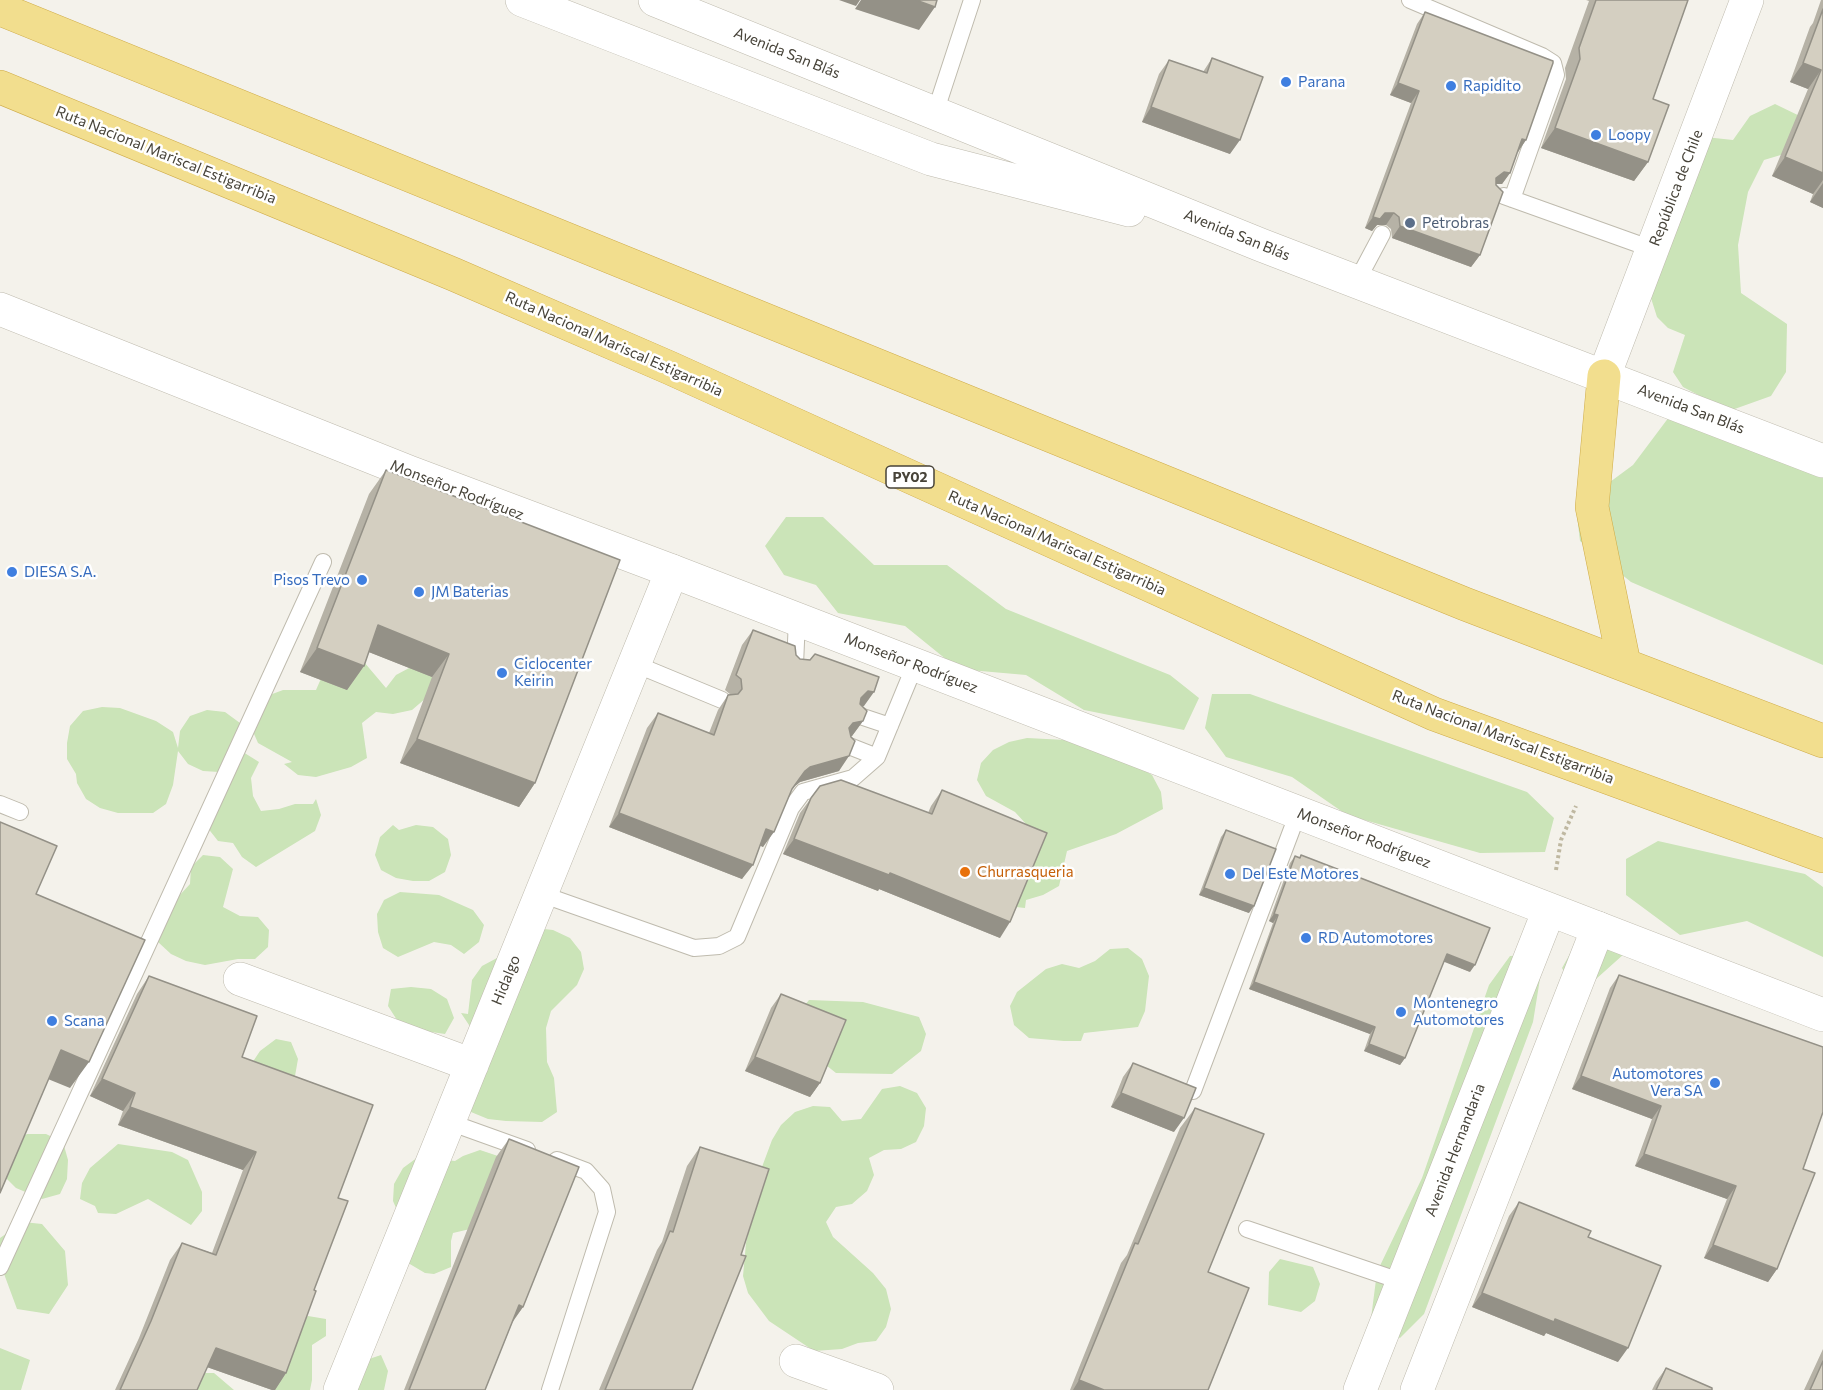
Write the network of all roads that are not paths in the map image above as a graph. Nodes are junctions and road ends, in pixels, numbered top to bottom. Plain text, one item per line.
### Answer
1 (522, 0) edge
2 (655, 0) edge
3 (972, 0) edge
4 (1410, 0) edge
5 (1747, 0) edge
6 (0, 9) edge
7 (0, 87) edge
8 (935, 113) junction
9 (1382, 234) edge
10 (1261, 245) junction
11 (1652, 249) junction
12 (1357, 281) junction
13 (0, 309) edge
14 (1604, 376) junction
15 (1823, 461) edge
16 (323, 562) dead end
17 (672, 571) junction
18 (797, 619) junction
19 (1624, 663) junction
20 (635, 664) junction
21 (795, 665) edge
22 (915, 665) junction
23 (722, 700) dead end
24 (860, 716) edge
25 (890, 726) junction
26 (1823, 741) edge
27 (849, 746) edge
28 (877, 757) junction
29 (0, 804) edge
30 (20, 812) dead end
31 (1298, 813) junction
32 (1823, 856) edge
33 (541, 894) junction
34 (1549, 909) junction
35 (1598, 928) junction
36 (240, 979) dead end
37 (1823, 1015) edge
38 (472, 1065) junction
39 (1192, 1091) edge
40 (449, 1122) junction
41 (1247, 1229) dead end
42 (0, 1267) edge
43 (1403, 1282) junction
44 (796, 1361) dead end
45 (340, 1390) edge
46 (550, 1390) edge
47 (877, 1390) edge
48 (1360, 1390) edge
49 (1417, 1390) edge

1 - 10 street
2 - 8 street, Avenida San Blás
3 - 8 lane
4 - 11 lane
5 - 11 street, República de Chile
6 - 19 highway
7 - 32 highway, Ruta Nacional Mariscal Estigarribia / PY02
8 - 10 street, Avenida San Blás
9 - 12 lane
10 - 12 street, Avenida San Blás
11 - 14 street, República de Chile
12 - 14 street, Avenida San Blás
13 - 17 street, Monseñor Rodríguez
14 - 15 street, Avenida San Blás
14 - 19 highway
16 - 42 lane
17 - 18 street, Monseñor Rodríguez
17 - 20 street, Hidalgo
18 - 21 lane
18 - 22 street, Monseñor Rodríguez
19 - 26 highway
20 - 23 lane
20 - 33 street, Hidalgo
22 - 25 lane
22 - 31 street, Monseñor Rodríguez
24 - 25 lane
25 - 28 lane
27 - 28 lane
28 - 33 lane
29 - 30 lane
31 - 34 street, Monseñor Rodríguez
31 - 39 lane
33 - 38 street, Hidalgo
34 - 35 street, Monseñor Rodríguez
34 - 43 street, Avenida Hernandaria
35 - 37 street, Monseñor Rodríguez
35 - 49 street
36 - 38 street
38 - 40 street, Hidalgo
40 - 45 street, Hidalgo
40 - 46 lane
41 - 43 lane
43 - 48 street, Avenida Hernandaria
44 - 47 street

